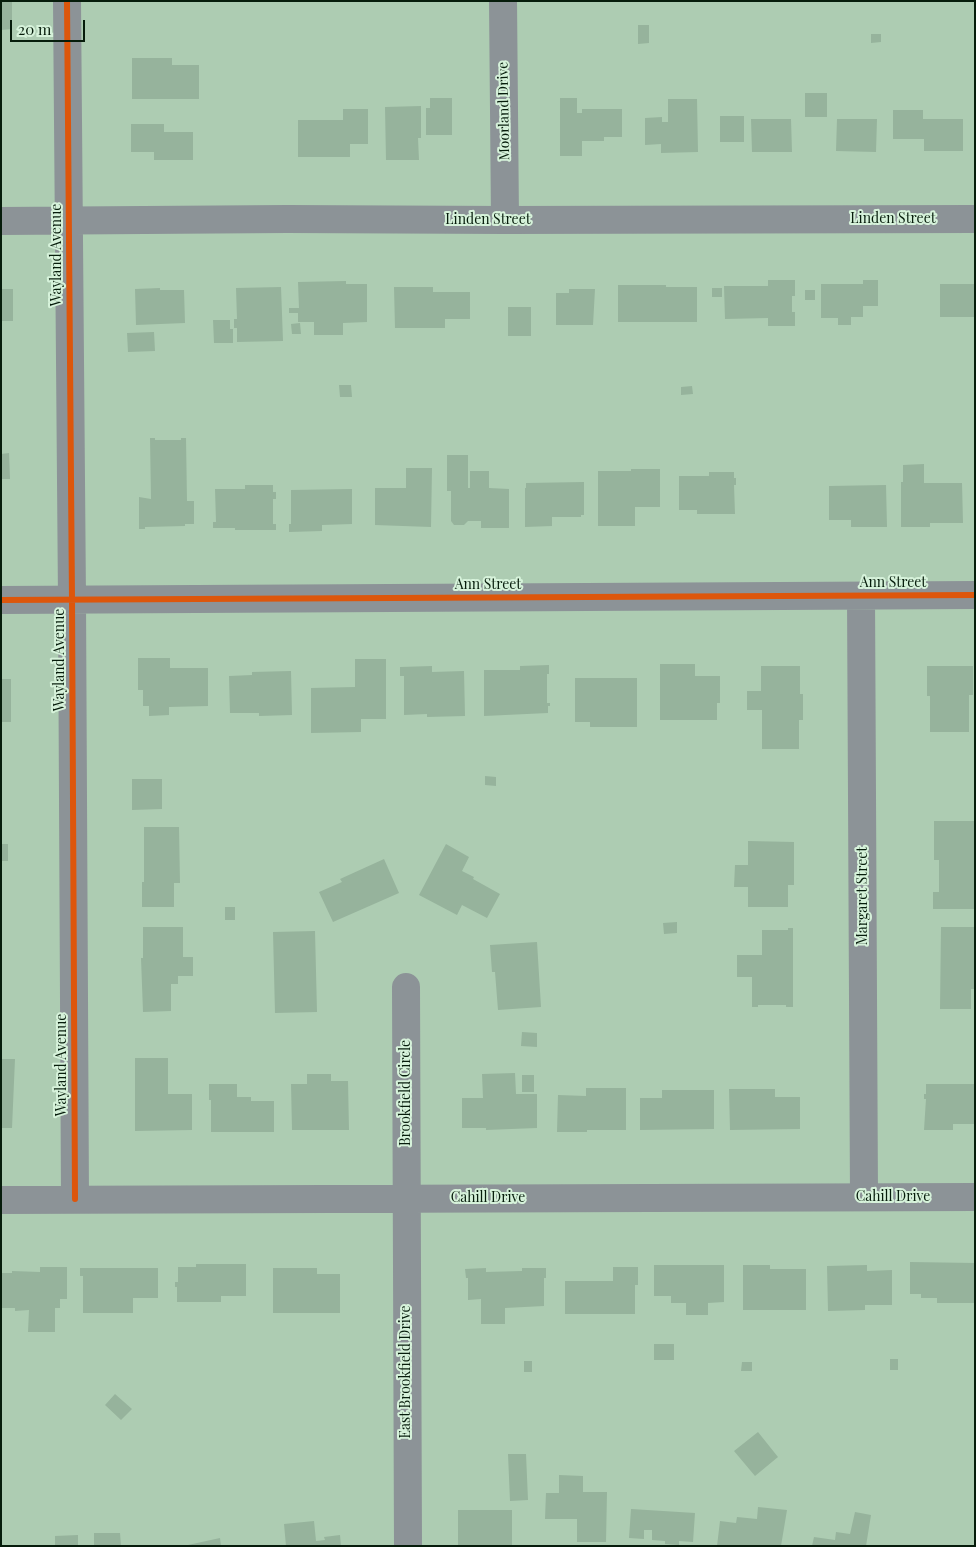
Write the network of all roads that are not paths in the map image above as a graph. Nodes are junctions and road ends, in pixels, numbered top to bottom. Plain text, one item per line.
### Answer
1 (67, 1) edge
2 (503, 1) edge
3 (975, 219) edge
4 (505, 220) junction
5 (1, 221) edge
6 (69, 221) junction
7 (975, 595) edge
8 (861, 596) junction
9 (72, 599) junction
10 (1, 600) edge
11 (406, 988) dead end
12 (864, 1197) junction
13 (975, 1197) edge
14 (405, 1198) junction
15 (75, 1199) junction
16 (1, 1200) edge
17 (408, 1546) edge

1 - 6 street, Wayland Avenue
2 - 4 street, Moorland Drive
3 - 4 street, Linden Street
4 - 6 street, Linden Street
5 - 6 street, Linden Street
6 - 9 street, Wayland Avenue
7 - 8 street, Ann Street
8 - 9 street, Ann Street
8 - 12 street, Margaret Street
9 - 10 street, Ann Street
9 - 15 street, Wayland Avenue
11 - 14 street, Brookfield Circle
12 - 13 street, Cahill Drive
12 - 14 street, Cahill Drive
14 - 15 street, Cahill Drive
14 - 17 street, East Brookfield Drive
15 - 16 street, Cahill Drive

